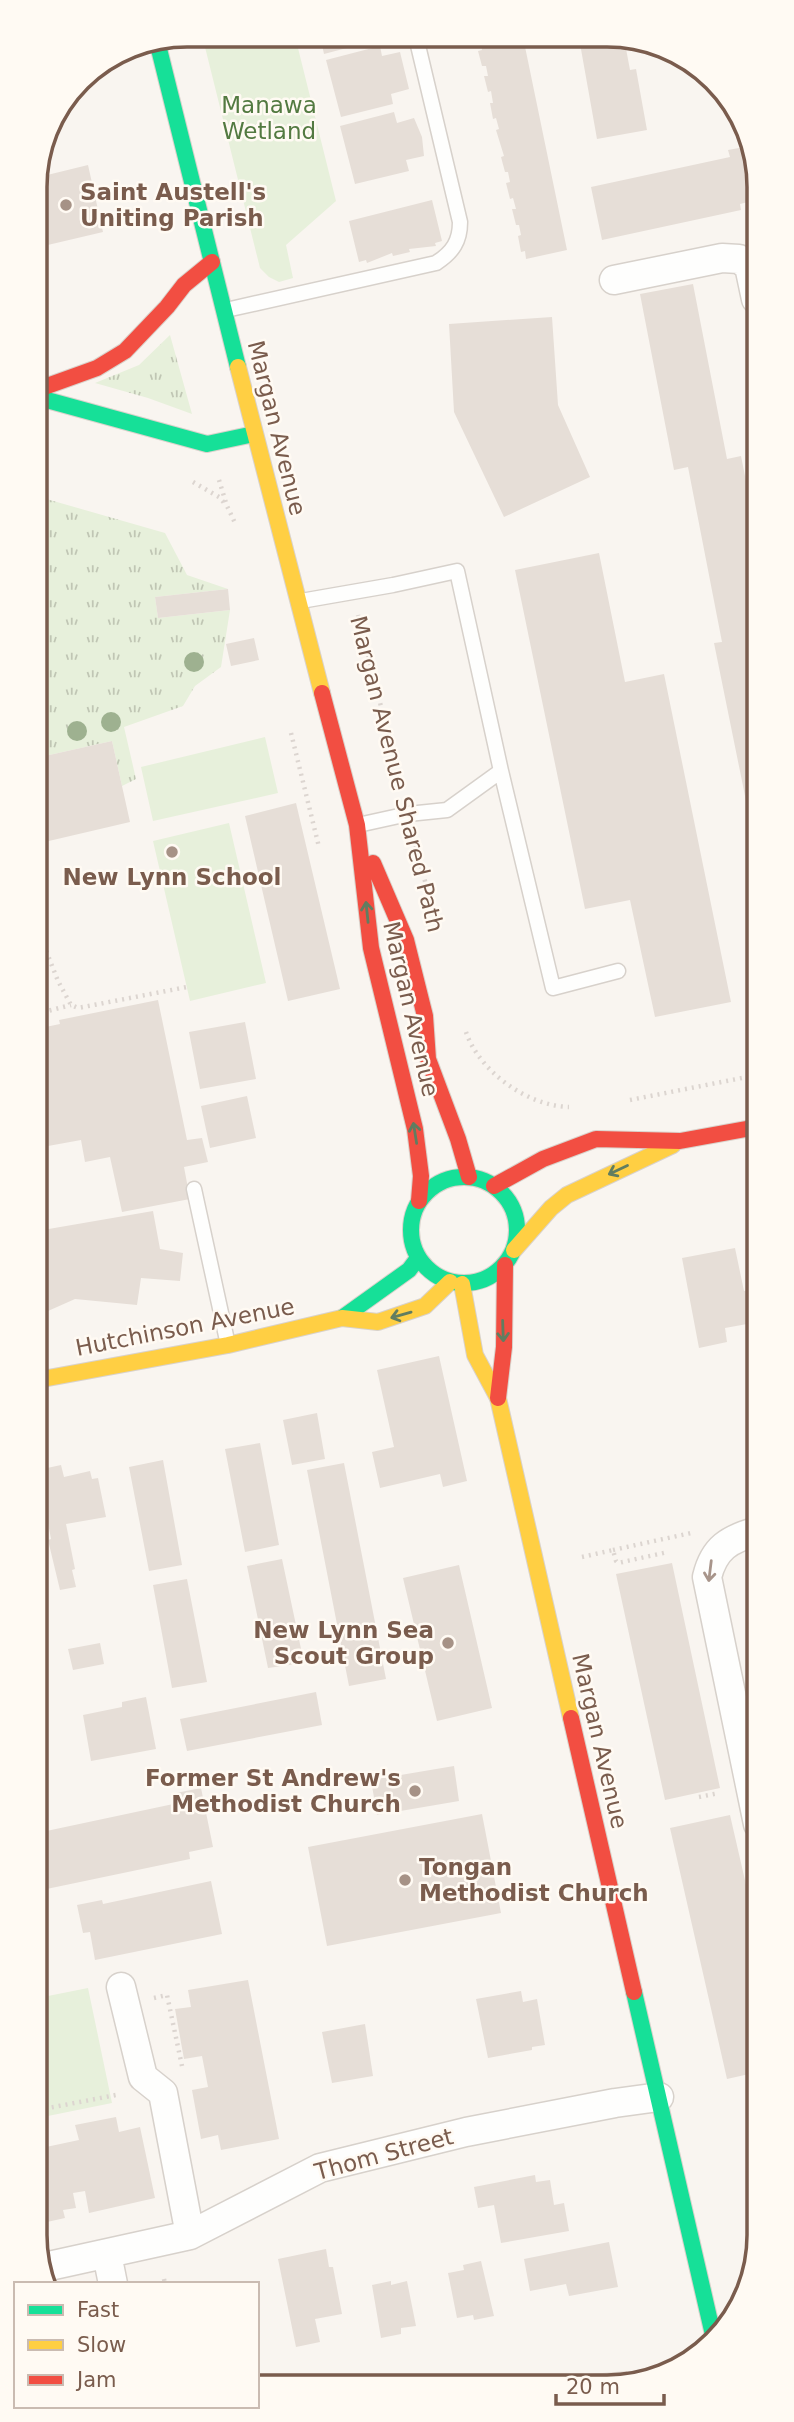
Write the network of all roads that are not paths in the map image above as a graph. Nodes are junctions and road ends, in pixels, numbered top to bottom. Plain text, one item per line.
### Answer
1 (418, 47) edge
2 (159, 50) edge
3 (212, 262) junction
4 (747, 263) edge
5 (614, 280) dead end
6 (223, 311) junction
7 (48, 386) edge
8 (48, 400) edge
9 (254, 433) junction
10 (299, 601) junction
11 (501, 771) junction
12 (357, 825) junction
13 (618, 971) dead end
14 (747, 1129) edge
15 (680, 1141) junction
16 (469, 1177) junction
17 (494, 1186) junction
18 (194, 1189) dead end
19 (419, 1201) junction
20 (510, 1257) junction
21 (418, 1258) junction
22 (456, 1283) junction
23 (342, 1318) junction
24 (228, 1345) junction
25 (47, 1378) edge
26 (498, 1398) junction
27 (746, 1536) edge
28 (746, 1767) edge
29 (121, 1987) dead end
30 (659, 2098) junction
31 (190, 2235) junction
32 (107, 2254) junction
33 (51, 2266) edge
34 (113, 2282) edge
35 (711, 2328) edge

1 - 6 lane
2 - 3 main road, Margan Avenue
3 - 6 main road, Margan Avenue
3 - 7 main road
4 - 5 street
6 - 9 main road, Margan Avenue
8 - 9 main road
9 - 10 main road, Margan Avenue
10 - 11 lane
10 - 12 main road, Margan Avenue
11 - 12 lane
11 - 13 lane
12 - 16 main road, Margan Avenue
19 -> 12 main road, Margan Avenue
14 - 15 main road
15 - 17 main road
15 -> 20 main road
16 - 17 main road
16 - 19 main road
17 - 20 main road
18 - 24 lane
19 - 21 main road
20 - 22 main road
20 -> 26 main road, Margan Avenue
21 - 22 main road
21 - 23 main road, Hutchinson Avenue
22 -> 23 main road, Hutchinson Avenue
22 - 26 main road, Margan Avenue
23 - 24 main road, Hutchinson Avenue
24 - 25 main road, Hutchinson Avenue
26 - 30 main road, Margan Avenue
27 -> 28 street
29 - 31 street
30 - 31 street, Thom Street
30 - 35 main road, Margan Avenue
31 - 32 street, Thom Street
32 - 33 street, Thom Street
32 - 34 street

